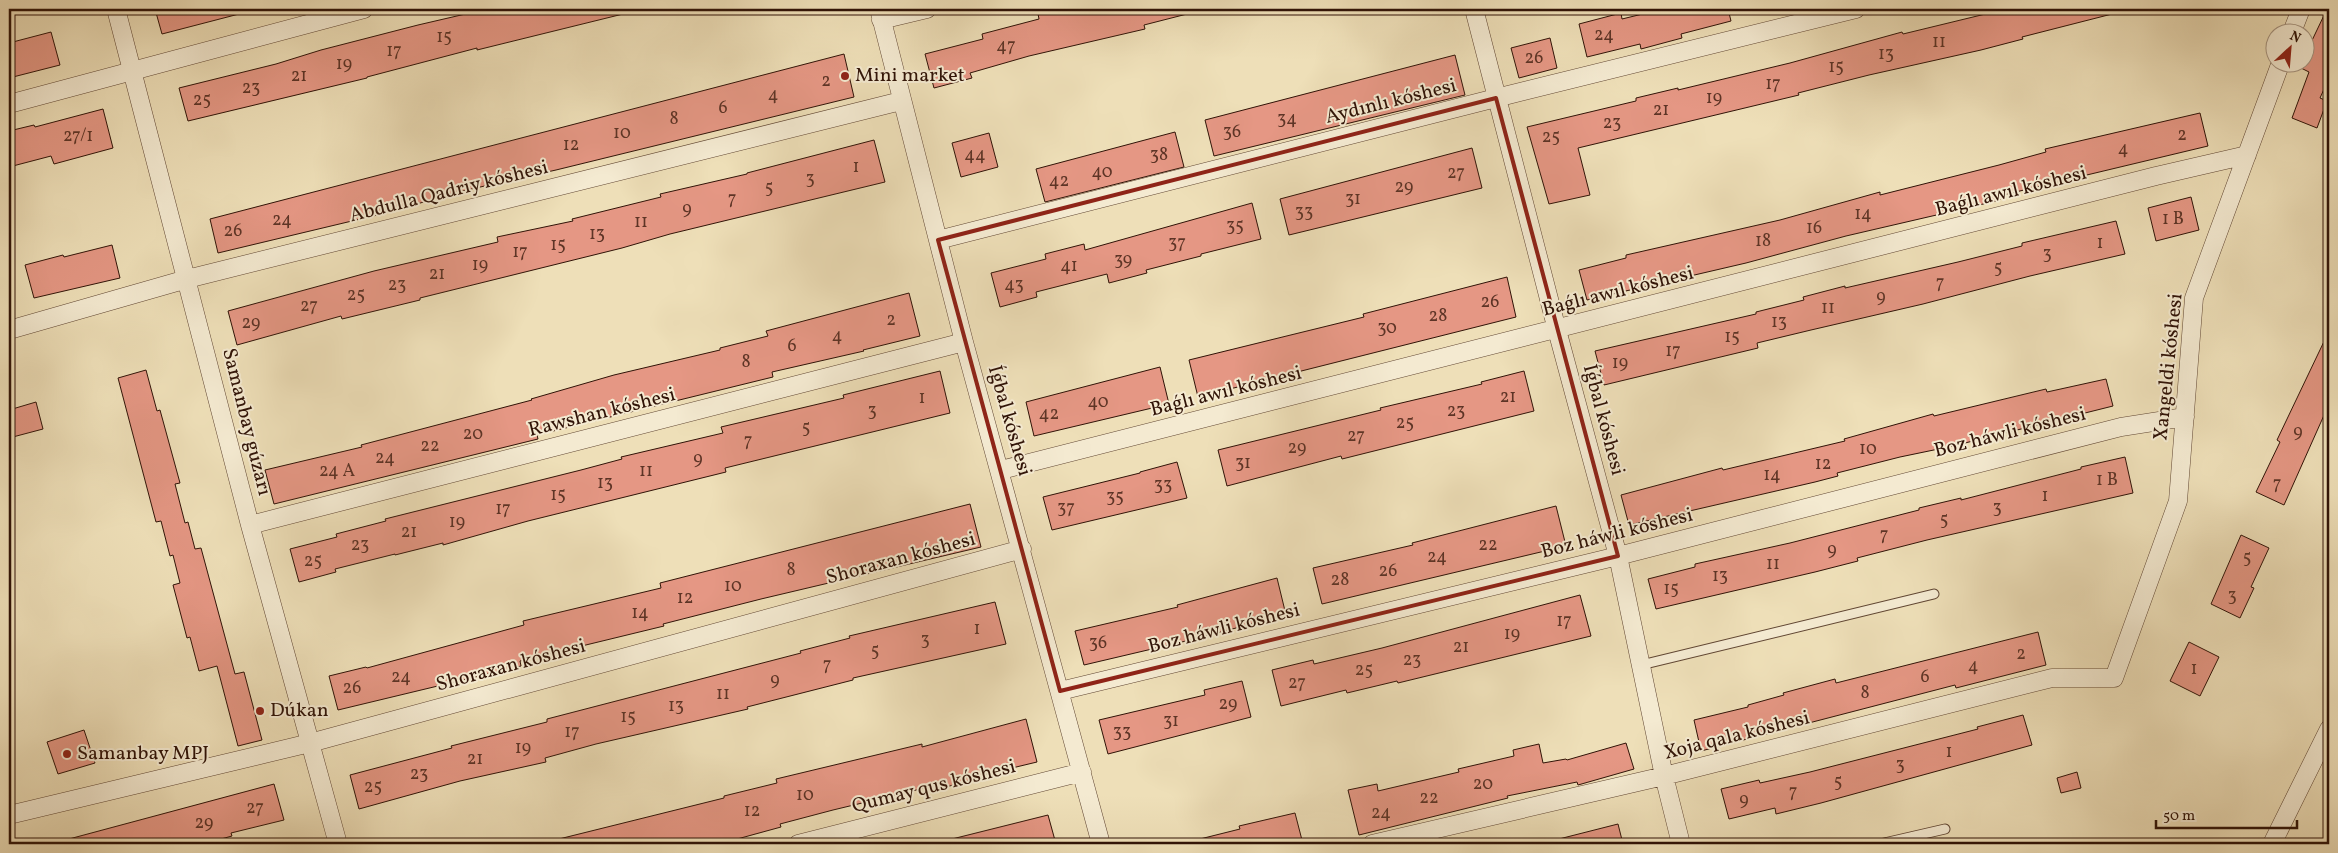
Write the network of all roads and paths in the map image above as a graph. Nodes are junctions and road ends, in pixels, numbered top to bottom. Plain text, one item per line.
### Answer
1 (116, 9) edge
2 (364, 9) edge
3 (928, 9) edge
4 (1474, 9) edge
5 (1856, 9) edge
6 (2301, 9) edge
7 (880, 15) edge
8 (2296, 22) edge
9 (131, 70) junction
10 (2277, 72) edge
11 (1496, 98) junction
12 (901, 101) junction
13 (9, 104) edge
14 (2247, 155) junction
15 (938, 240) junction
16 (187, 278) junction
17 (9, 330) edge
18 (1557, 330) junction
19 (964, 342) junction
20 (2185, 416) junction
21 (1001, 470) junction
22 (250, 525) junction
23 (1022, 549) junction
24 (1618, 556) junction
25 (1934, 594) dead end
26 (1641, 665) junction
27 (2114, 678) joint
28 (1060, 691) junction
29 (2329, 729) edge
30 (310, 743) junction
31 (1082, 772) junction
32 (1664, 776) junction
33 (9, 815) edge
34 (1945, 829) dead end
35 (338, 844) edge
36 (798, 844) edge
37 (1101, 844) edge
38 (1372, 844) edge
39 (1681, 844) edge
40 (1880, 844) edge
41 (2272, 844) edge

1 - 9 street, Samanbay gúzarı
2 - 9 street
3 - 7 street
4 - 11 street, Íǵbal kóshesi
5 - 11 street, Aydınlı kóshesi
6 - 8 street
7 - 12 street, Íǵbal kóshesi
9 - 13 street
9 - 16 street, Samanbay gúzarı
10 - 14 street, Xangeldi kóshesi
11 - 15 street, Aydınlı kóshesi
11 - 18 street, Íǵbal kóshesi
12 - 15 street, Íǵbal kóshesi
12 - 16 street, Abdulla Qadriy kóshesi
14 - 18 street, Baǵlı awıl kóshesi
14 - 20 street, Xangeldi kóshesi
15 - 19 street, Íǵbal kóshesi
16 - 17 street, Abdulla Qadriy kóshesi
16 - 22 street, Samanbay gúzarı
18 - 21 street, Baǵlı awıl kóshesi
18 - 24 street, Íǵbal kóshesi
19 - 21 street, Íǵbal kóshesi
19 - 22 street, Rawshan kóshesi
20 - 24 street, Boz háwli kóshesi
20 - 27 street, Xangeldi kóshesi
21 - 23 street, Íǵbal kóshesi
22 - 30 street, Samanbay gúzarı
23 - 28 street, Íǵbal kóshesi
23 - 30 street, Shoraxan kóshesi
24 - 26 street, Íǵbal kóshesi
24 - 28 street, Boz háwli kóshesi
25 - 26 lane
26 - 32 street, Íǵbal kóshesi
27 - 32 street, Xoja qala kóshesi
28 - 31 street, Íǵbal kóshesi
29 - 41 street
30 - 33 street, Shoraxan kóshesi
30 - 35 street, Samanbay gúzarı
31 - 36 street, Qumay qus kóshesi
31 - 37 street, Íǵbal kóshesi
32 - 38 street, Xoja qala kóshesi
32 - 39 street, Íǵbal kóshesi
34 - 40 lane

